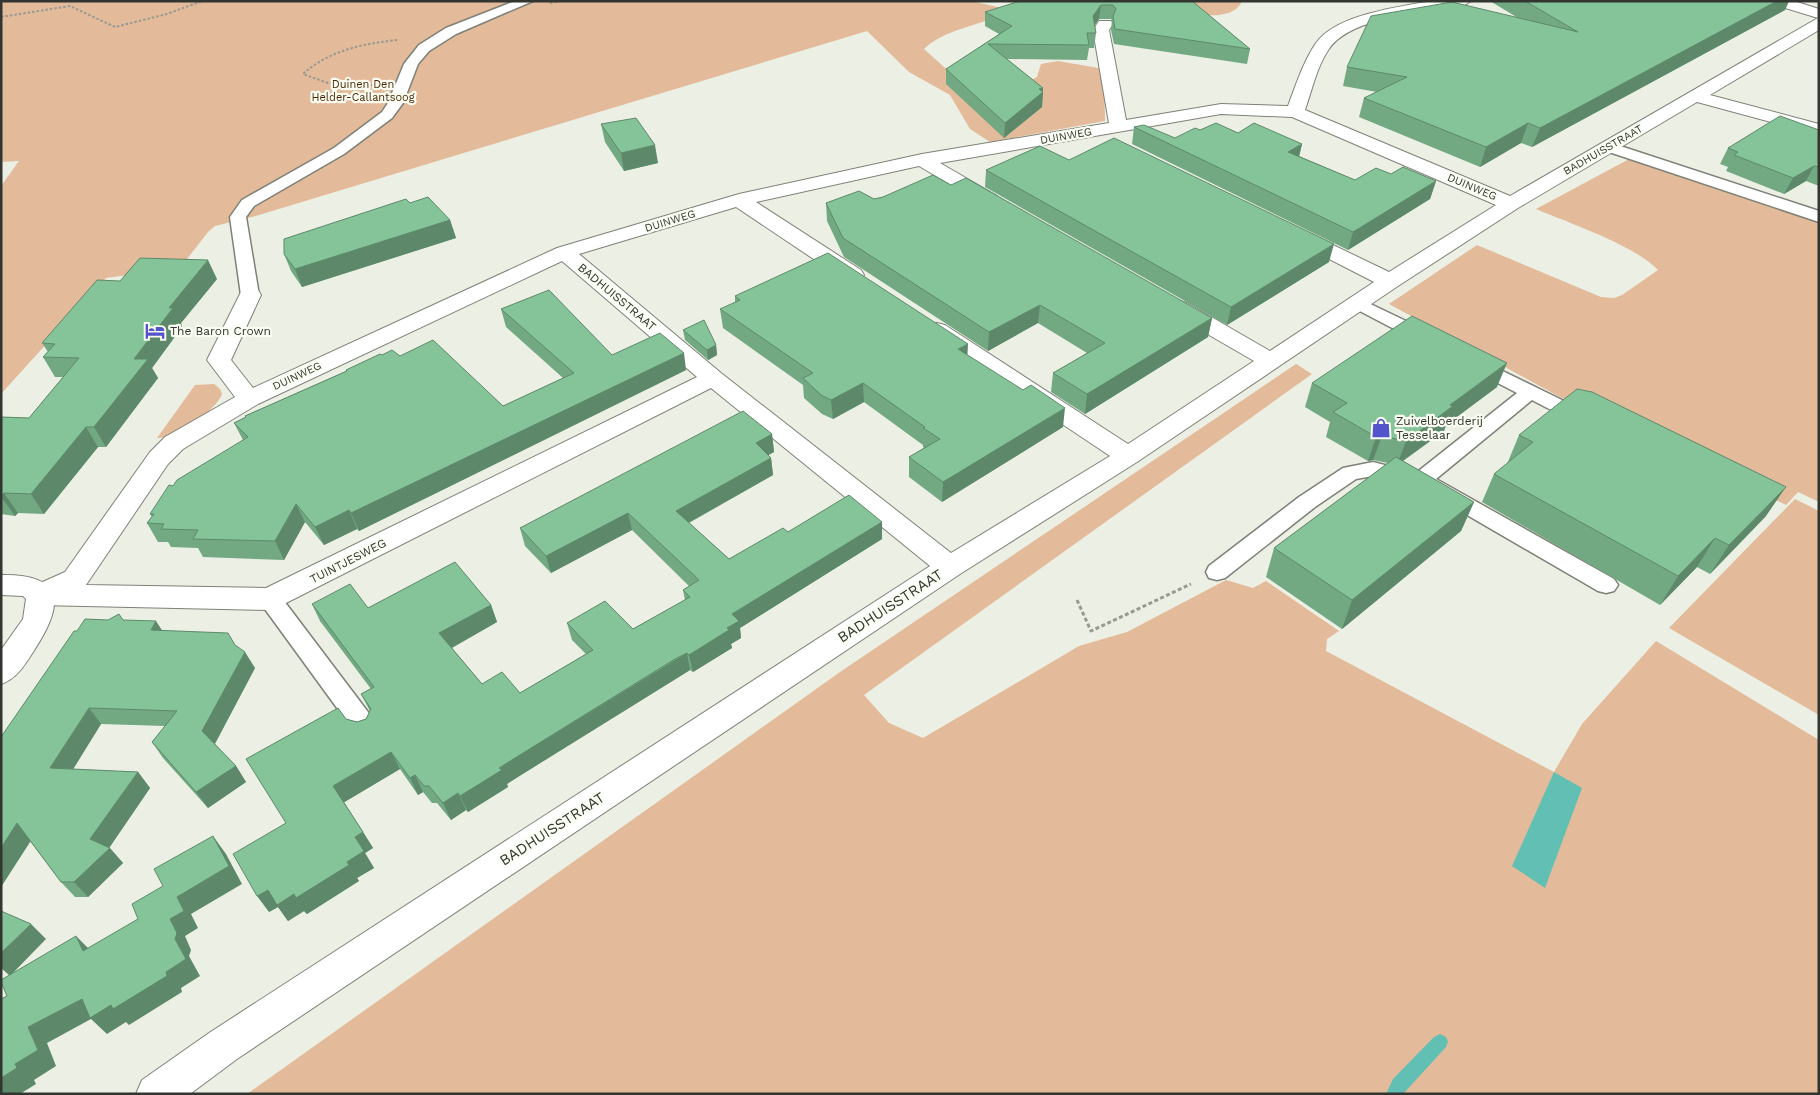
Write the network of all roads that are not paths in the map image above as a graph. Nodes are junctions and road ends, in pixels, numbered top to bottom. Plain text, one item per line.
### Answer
1 (527, 1) edge
2 (1463, 1) edge
3 (1777, 1) edge
4 (1819, 14) edge
5 (1105, 24) dead end
6 (1819, 24) edge
7 (1695, 96) junction
8 (1295, 112) junction
9 (1118, 125) junction
10 (1819, 130) edge
11 (1089, 133) junction
12 (1116, 146) edge
13 (1608, 147) junction
14 (922, 160) junction
15 (739, 200) junction
16 (1511, 204) junction
17 (1007, 209) edge
18 (1819, 217) edge
19 (1284, 229) edge
20 (564, 252) junction
21 (1390, 281) junction
22 (872, 287) edge
23 (250, 295) joint
24 (1160, 297) edge
25 (1358, 303) junction
26 (921, 320) edge
27 (1444, 347) edge
28 (1461, 356) edge
29 (1271, 361) junction
30 (713, 378) junction
31 (1530, 392) junction
32 (249, 399) junction
33 (1585, 414) edge
34 (1128, 456) junction
35 (1421, 480) junction
36 (950, 567) junction
37 (1217, 572) road end
38 (1, 585) edge
39 (1606, 585) dead end
40 (39, 595) junction
41 (270, 599) junction
42 (1, 672) edge
43 (365, 727) edge
44 (156, 1094) edge

1 - 23 lane
2 - 8 street
3 - 4 street
5 - 9 street
6 - 7 street, BADHUISSTRAAT
7 - 10 street
7 - 13 street, BADHUISSTRAAT
8 - 9 street, DUINWEG
8 - 16 street, DUINWEG
9 - 11 street, DUINWEG
11 - 12 street
11 - 14 street, DUINWEG
13 - 16 street, BADHUISSTRAAT
13 - 18 lane
14 - 15 street, DUINWEG
14 - 17 street
15 - 20 street, DUINWEG
15 - 22 street
16 - 21 street, BADHUISSTRAAT
19 - 21 street
20 - 30 street, BADHUISSTRAAT
20 - 32 street, DUINWEG
21 - 25 street, BADHUISSTRAAT
23 - 32 street
24 - 29 street
25 - 27 lane
25 - 29 street, BADHUISSTRAAT
26 - 34 street
28 - 31 lane
29 - 34 street, BADHUISSTRAAT
30 - 36 street, BADHUISSTRAAT
30 - 41 street, TUINTJESWEG
31 - 33 lane
31 - 35 lane
32 - 40 street, DUINWEG
34 - 36 street, BADHUISSTRAAT
35 - 37 lane
35 - 39 lane
36 - 44 street, BADHUISSTRAAT
38 - 40 street
40 - 41 street, TUINTJESWEG
40 - 42 street
41 - 43 lane

